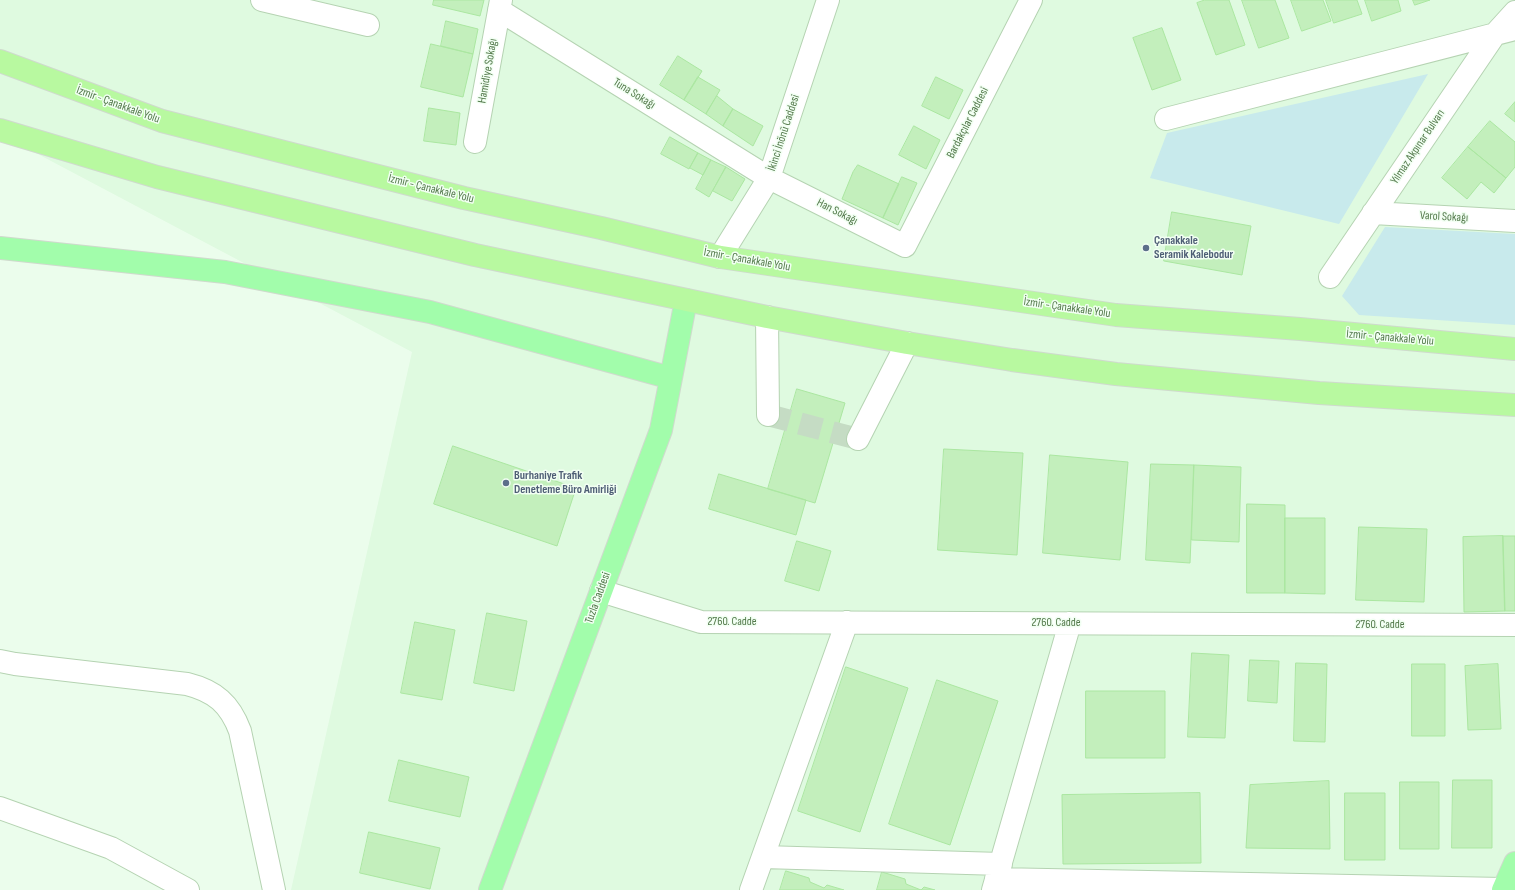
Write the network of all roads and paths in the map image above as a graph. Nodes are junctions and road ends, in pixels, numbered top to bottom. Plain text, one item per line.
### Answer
1 (262, 0) edge
2 (1031, 0) edge
3 (821, 3) edge
4 (500, 5) edge
5 (1515, 12) edge
6 (368, 25) dead end
7 (1505, 31) edge
8 (0, 61) edge
9 (1166, 119) dead end
10 (0, 130) edge
11 (475, 142) dead end
12 (769, 178) junction
13 (1373, 213) junction
14 (1515, 221) edge
15 (905, 246) joint
16 (0, 248) edge
17 (720, 257) junction
18 (1330, 277) dead end
19 (686, 300) junction
20 (767, 317) junction
21 (908, 343) junction
22 (1515, 349) edge
23 (671, 378) junction
24 (1515, 405) edge
25 (768, 415) dead end
26 (858, 439) dead end
27 (601, 591) junction
28 (847, 622) junction
29 (1070, 623) junction
30 (1515, 625) edge
31 (0, 661) edge
32 (0, 808) edge
33 (763, 857) junction
34 (996, 878) edge
35 (1509, 878) edge
36 (188, 890) edge
37 (274, 890) edge
38 (490, 890) edge
39 (751, 890) edge

1 - 6 street
2 - 15 street, Bardakçılar Caddesi
3 - 12 street, İkinci İnönü Caddesi
4 - 11 street, Hamidiye Sokağı
4 - 12 street, Tuna Sokağı
5 - 7 street, Yılmaz Akpınar Bulvarı
7 - 9 street
7 - 13 street, Yılmaz Akpınar Bulvarı
8 - 17 highway, İzmir - Çanakkale Yolu
10 - 19 highway
12 - 15 street, Han Sokağı
12 - 17 street, İkinci İnönü Caddesi
13 - 14 street, Varol Sokağı
13 - 18 street, Yılmaz Akpınar Bulvarı
16 - 23 main road
17 - 22 highway, İzmir - Çanakkale Yolu
19 - 20 highway
19 - 23 main road, Tuzla Caddesi
20 - 21 highway
20 - 25 street
21 - 24 highway
21 - 26 street
23 - 27 main road, Tuzla Caddesi
27 - 28 street, 2760. Cadde
27 - 38 main road, Tuzla Caddesi
28 - 29 street, 2760. Cadde
28 - 33 street
29 - 30 street, 2760. Cadde
29 - 34 street
31 - 37 street
32 - 36 street
33 - 34 street
33 - 39 street
34 - 35 street

